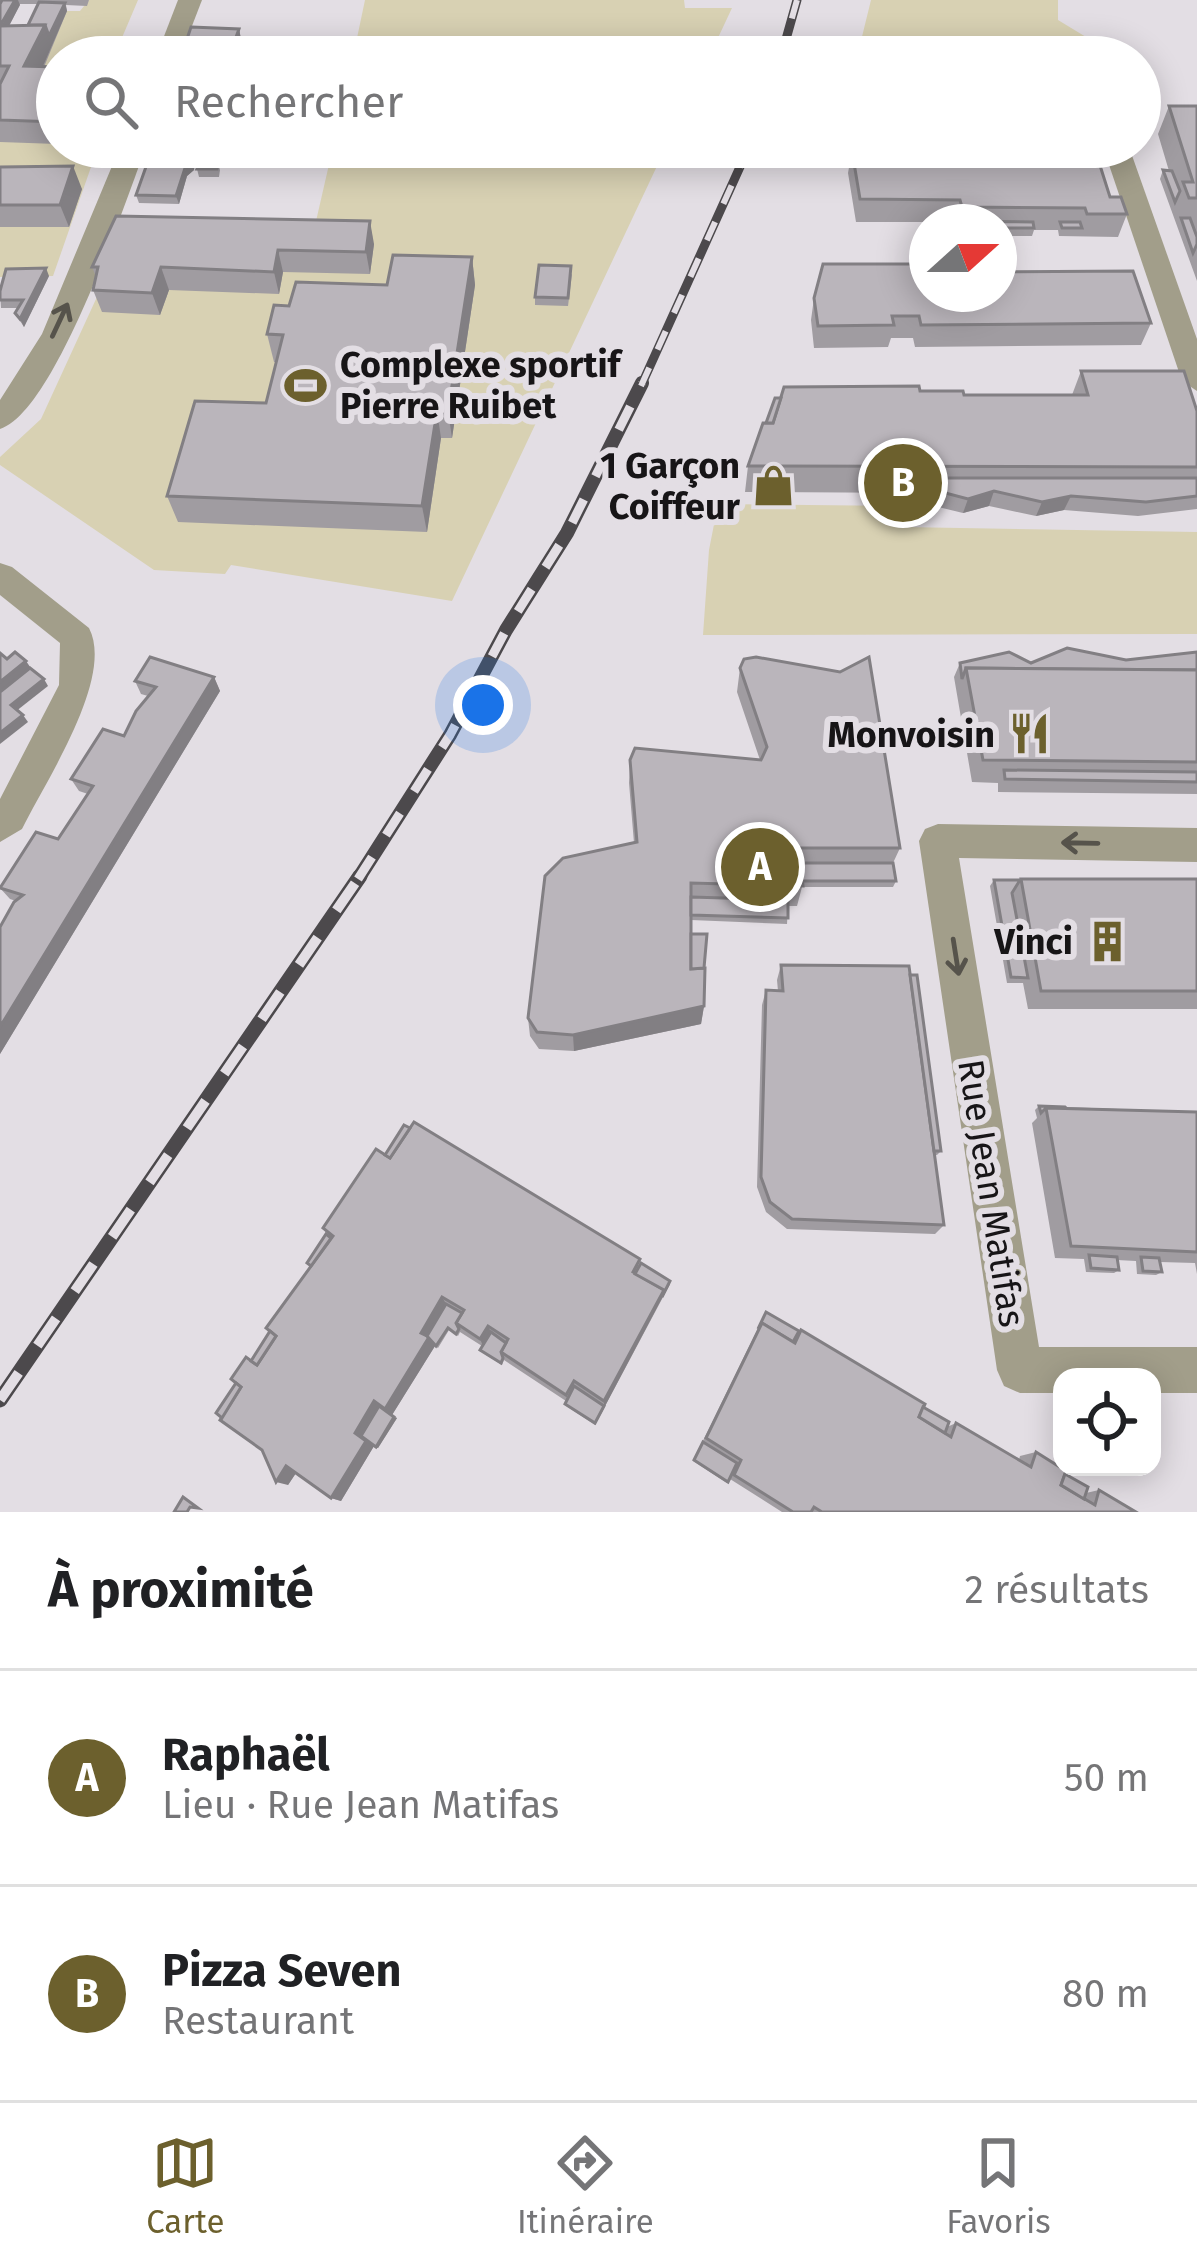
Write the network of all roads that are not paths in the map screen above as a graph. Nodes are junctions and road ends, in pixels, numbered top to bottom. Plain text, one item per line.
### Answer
1 (190, 0) edge
2 (176, 36) edge
3 (124, 168) edge
4 (1123, 168) edge
5 (1196, 377) edge
6 (0, 418) edge
7 (0, 576) edge
8 (0, 826) edge
9 (1197, 845) edge
10 (1197, 1370) edge

1 - 2 street
6 -> 3 street
4 - 5 street
7 - 8 street
9 -> 10 street, Rue Jean Matifas

